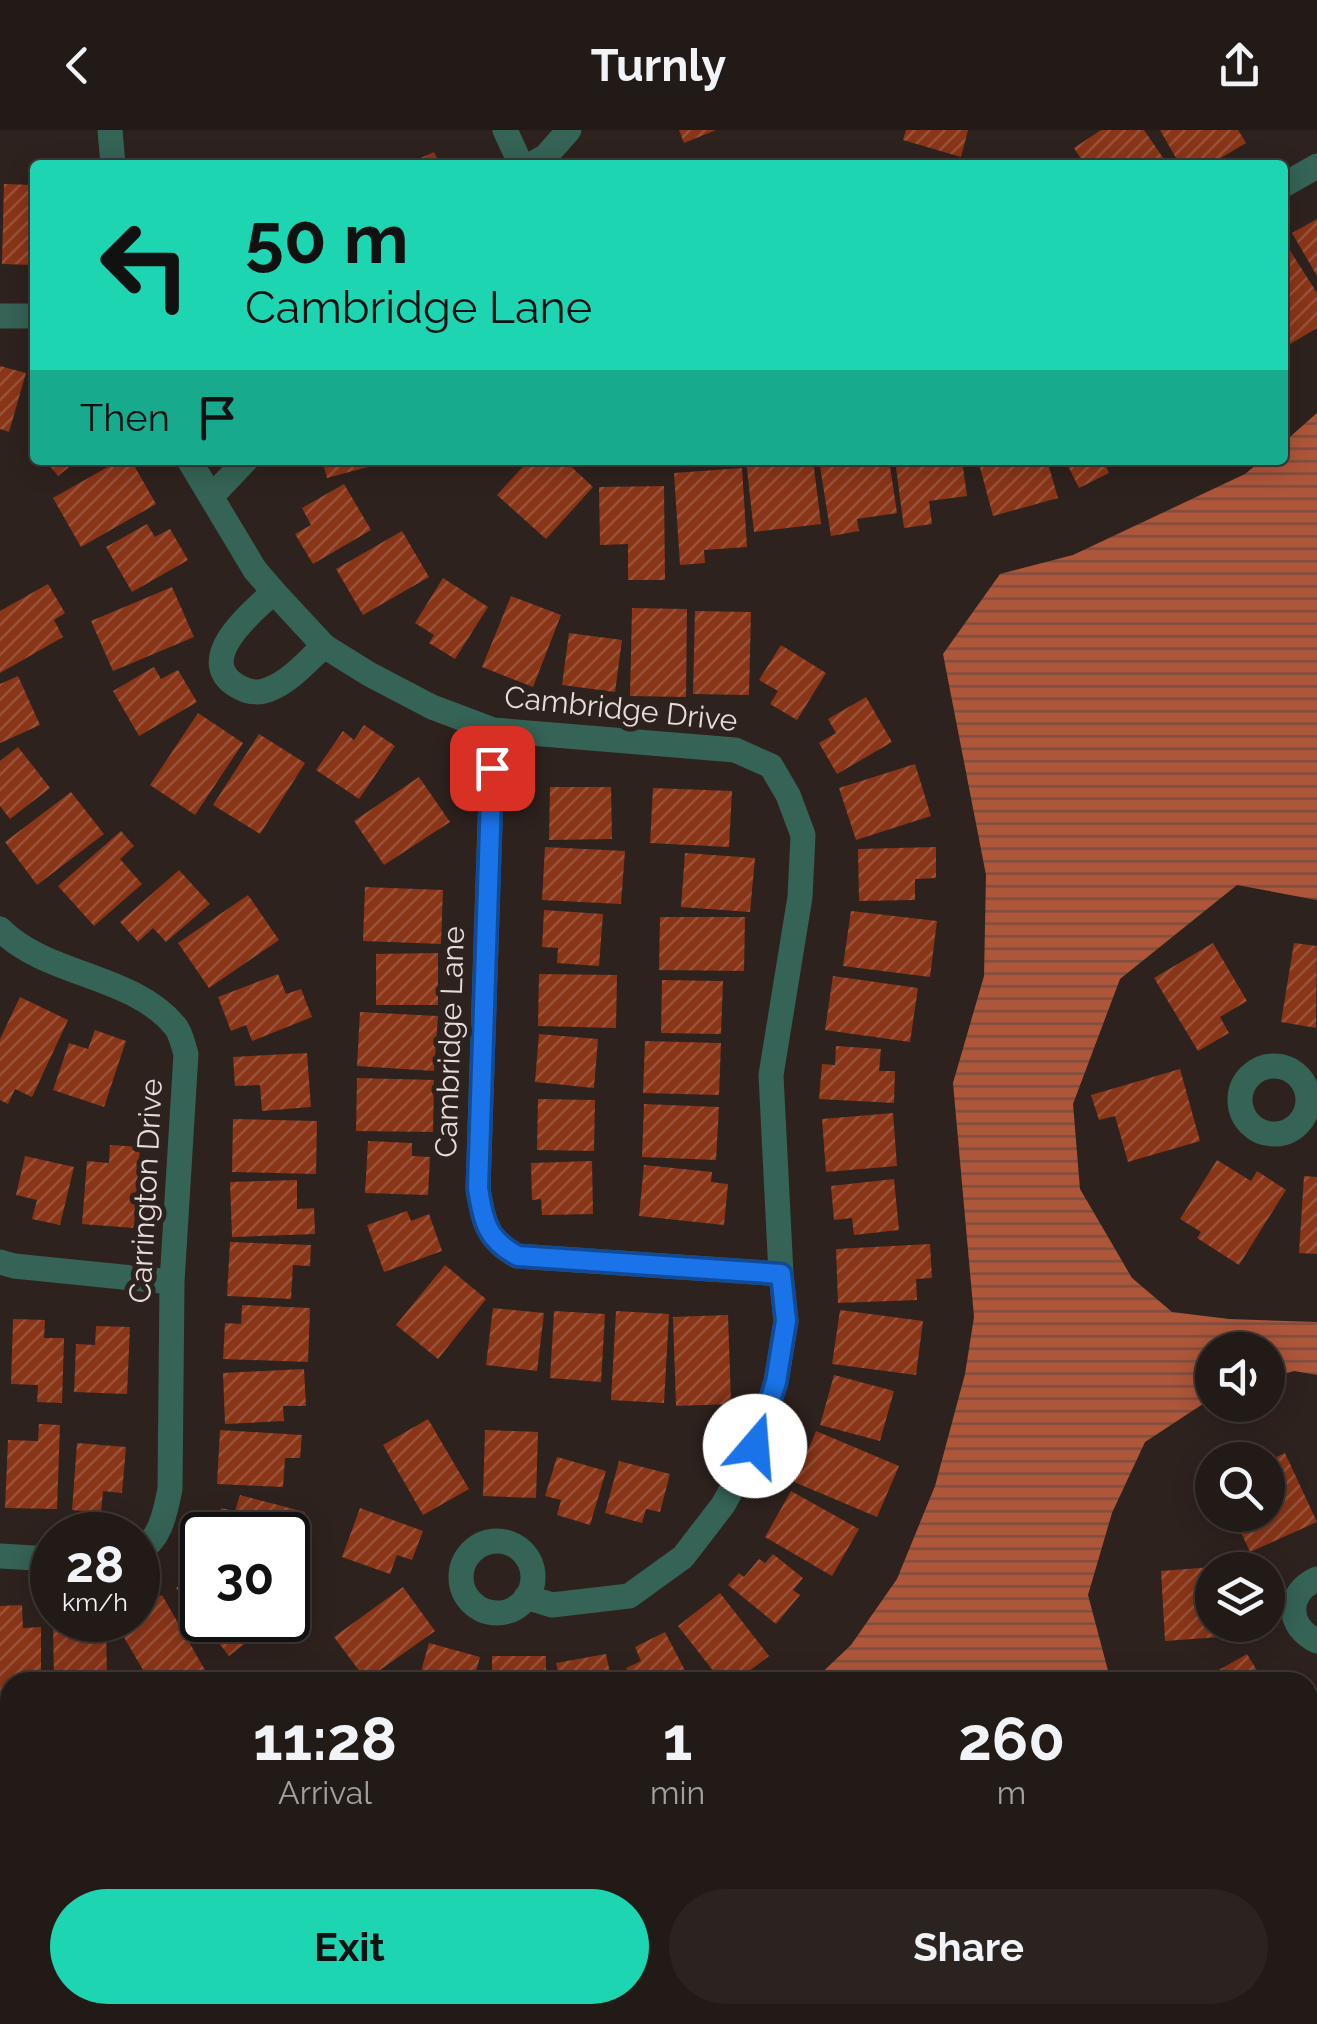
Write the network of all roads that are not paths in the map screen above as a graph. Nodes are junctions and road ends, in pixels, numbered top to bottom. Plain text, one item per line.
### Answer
1 (110, 130) edge
2 (505, 130) edge
3 (570, 130) edge
4 (113, 160) edge
5 (519, 160) edge
6 (539, 160) edge
7 (1317, 166) edge
8 (1288, 183) edge
9 (0, 316) edge
10 (30, 316) edge
11 (192, 465) edge
12 (241, 465) edge
13 (211, 498) junction
14 (274, 592) junction
15 (324, 646) junction
16 (493, 730) junction
17 (0, 929) edge
18 (0, 1262) edge
19 (781, 1274) junction
20 (172, 1282) junction
21 (160, 1527) edge
22 (0, 1556) edge
23 (30, 1558) edge
24 (1317, 1579) edge
25 (526, 1597) dead end
26 (1317, 1641) edge

1 - 4 street
2 - 5 street
3 - 6 street
7 - 8 street
9 - 10 street
11 - 13 street, Cambridge Drive
12 - 13 street
13 - 14 street, Cambridge Drive
14 - 15 street, Cambridge Drive
14 - 15 street
15 - 16 street, Cambridge Drive
16 - 19 street, Cambridge Drive
16 - 19 street, Cambridge Lane
17 - 20 street, Carrington Drive
18 - 20 street
19 - 25 street, Cambridge Drive
20 - 21 street, Carrington Drive
22 - 23 street
24 - 26 street

